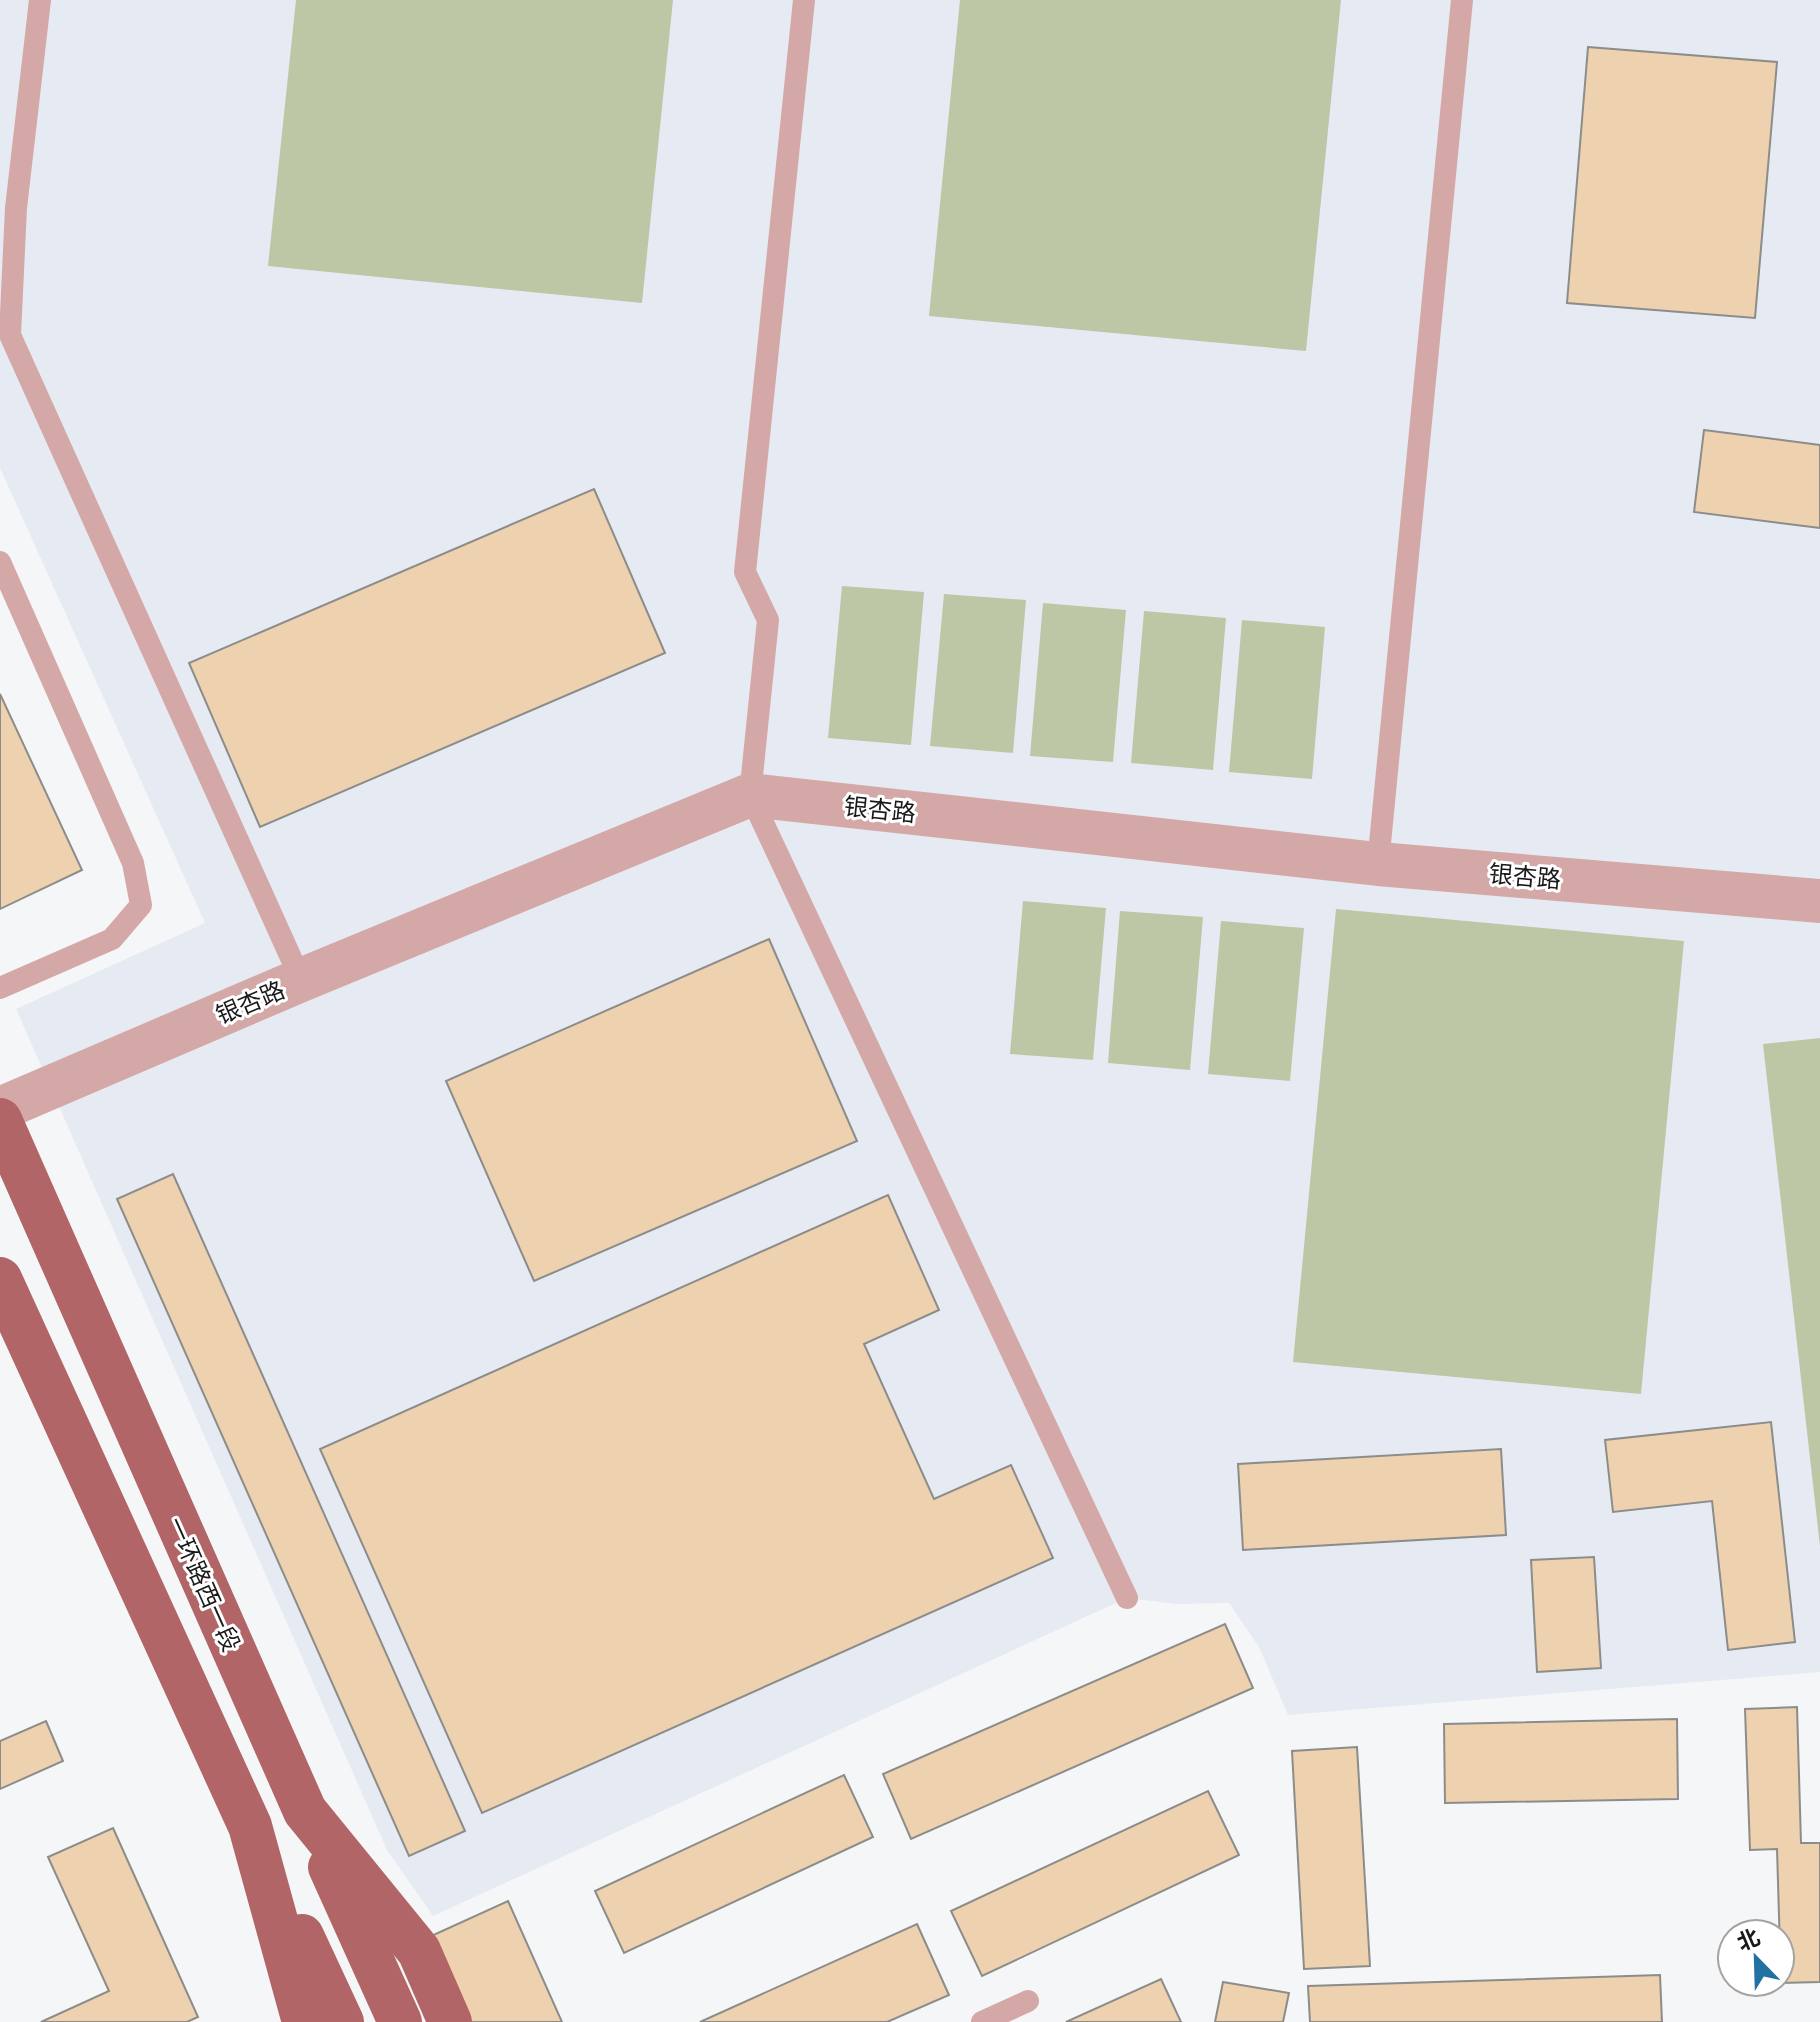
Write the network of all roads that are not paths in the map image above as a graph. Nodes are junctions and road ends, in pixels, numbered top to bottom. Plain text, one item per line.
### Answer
1 (40, 0) edge
2 (804, 0) edge
3 (1462, 0) edge
4 (8, 207) edge
5 (0, 562) edge
6 (750, 795) junction
7 (1378, 864) junction
8 (1820, 901) edge
9 (301, 980) junction
10 (0, 988) edge
11 (0, 1109) edge
12 (0, 1120) edge
13 (0, 1279) edge
14 (1127, 1598) dead end
15 (305, 1811) junction
16 (250, 1826) junction
17 (1028, 2001) dead end
18 (399, 2020) edge
19 (304, 2022) edge
20 (342, 2022) edge
21 (450, 2022) edge
22 (982, 2022) edge

1 - 4 lane
2 - 6 lane
3 - 7 lane
4 - 9 lane
5 - 10 lane
6 - 7 street, 银杏路
6 - 9 street, 银杏路
6 - 14 lane
7 - 8 street, 银杏路
9 - 11 street, 银杏路
12 - 15 main road, 一环路西一段
13 - 16 main road
15 - 18 main road
15 - 21 main road, 一环路西一段
16 - 19 main road
16 - 20 main road
17 - 22 lane

